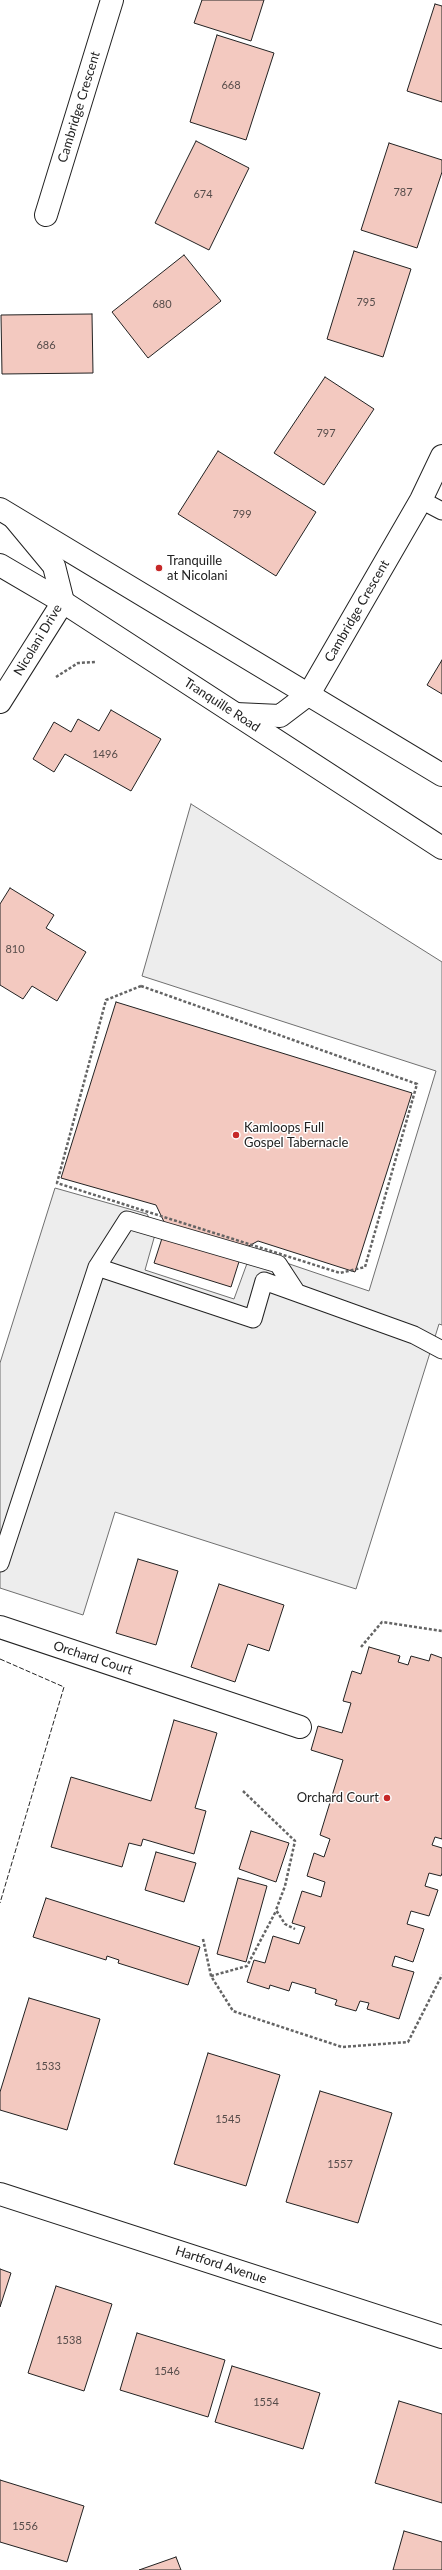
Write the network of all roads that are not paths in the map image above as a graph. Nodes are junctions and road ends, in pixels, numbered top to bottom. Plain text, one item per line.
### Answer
1 (112, 0) edge
2 (46, 215) dead end
3 (442, 456) edge
4 (421, 500) junction
5 (442, 512) edge
6 (7, 514) edge
7 (0, 565) edge
8 (63, 602) junction
9 (309, 694) junction
10 (0, 702) edge
11 (236, 714) junction
12 (442, 775) edge
13 (442, 848) edge
14 (97, 1266) junction
15 (298, 1293) junction
16 (442, 1350) edge
17 (0, 1562) edge
18 (0, 1627) edge
19 (300, 1727) dead end
20 (0, 2194) edge
21 (442, 2337) edge

1 - 2 street, Cambridge Crescent
3 - 4 street, Cambridge Crescent
4 - 5 lane
4 - 9 street, Cambridge Crescent
6 - 8 street, Nicolani Drive
6 - 9 street
7 - 8 street, Tranquille Road
8 - 10 street, Nicolani Drive
8 - 11 street, Tranquille Road
9 - 11 street, Cambridge Crescent
9 - 12 street
11 - 13 street, Tranquille Road
14 - 15 lane
14 - 15 lane
14 - 17 lane
15 - 16 lane
18 - 19 street, Orchard Court
20 - 21 street, Hartford Avenue

